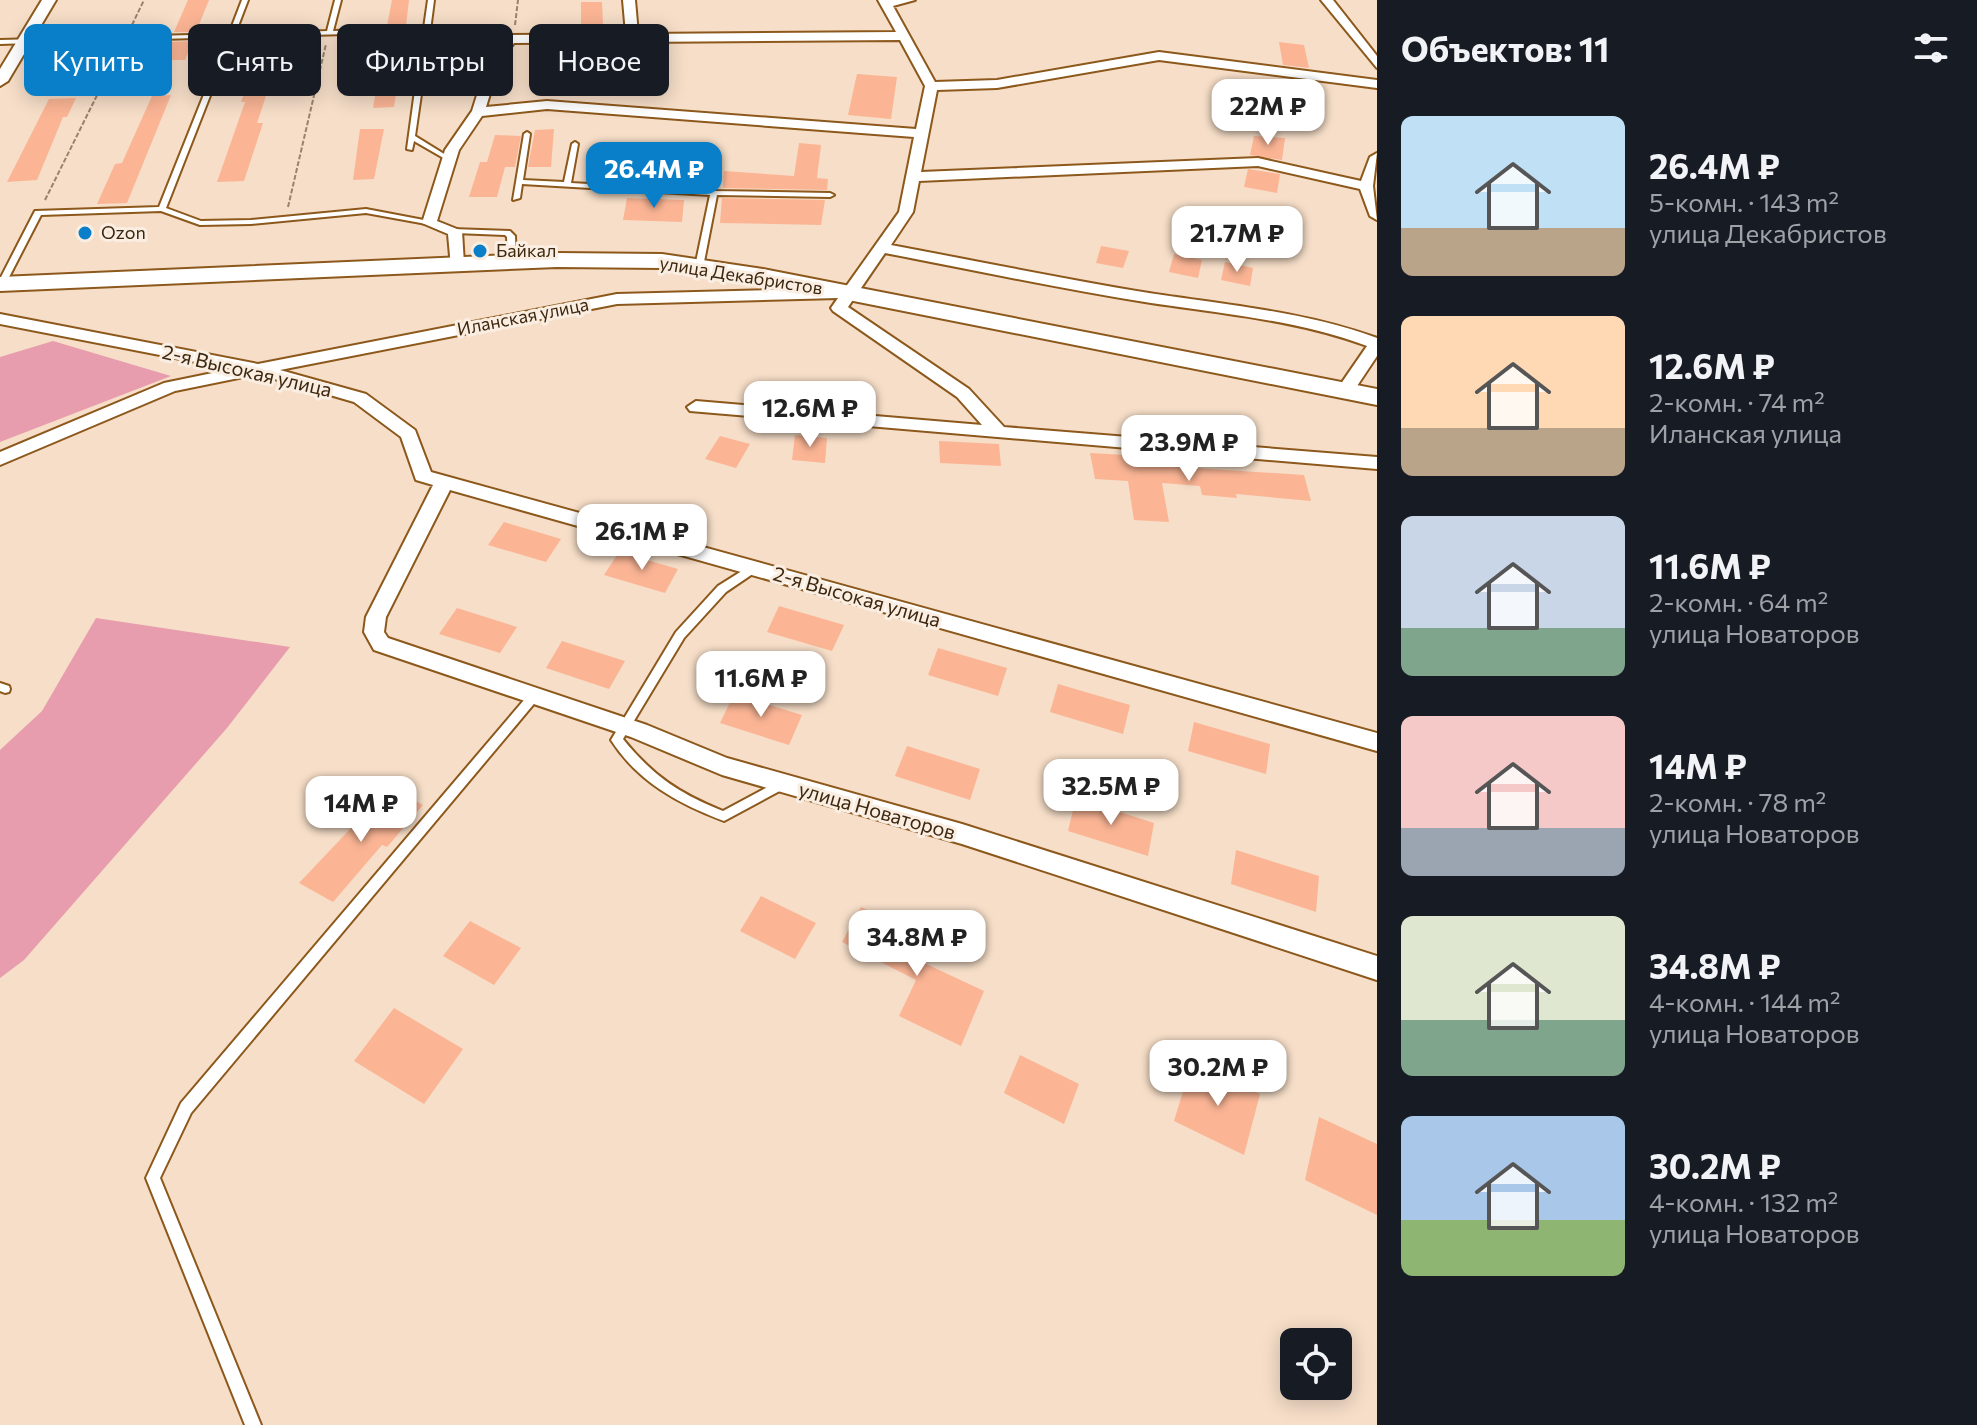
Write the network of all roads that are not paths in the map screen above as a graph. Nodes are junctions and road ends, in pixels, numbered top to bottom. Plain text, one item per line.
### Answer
1 (49, 0) edge
2 (245, 0) edge
3 (338, 0) edge
4 (431, 0) edge
5 (629, 0) edge
6 (909, 0) edge
7 (1327, 0) edge
8 (886, 2) edge
9 (34, 24) edge
10 (236, 24) edge
11 (427, 24) edge
12 (631, 24) edge
13 (321, 34) edge
14 (329, 34) junction
15 (337, 34) edge
16 (903, 36) junction
17 (669, 37) edge
18 (24, 41) joint
19 (0, 42) edge
20 (1377, 64) edge
21 (0, 81) edge
22 (1377, 84) edge
23 (931, 86) junction
24 (208, 96) edge
25 (417, 96) edge
26 (483, 96) edge
27 (478, 112) junction
28 (921, 133) junction
29 (527, 134) dead end
30 (412, 137) junction
31 (575, 144) dead end
32 (410, 149) dead end
33 (1377, 157) edge
34 (447, 158) junction
35 (914, 177) junction
36 (519, 182) junction
37 (567, 185) junction
38 (1366, 186) junction
39 (714, 193) junction
40 (830, 195) dead end
41 (516, 198) dead end
42 (162, 209) junction
43 (1377, 216) edge
44 (429, 223) junction
45 (455, 231) junction
46 (882, 248) junction
47 (512, 261) junction
48 (456, 264) junction
49 (699, 267) junction
50 (1, 284) edge
51 (846, 293) junction
52 (0, 319) edge
53 (263, 370) junction
54 (1345, 391) junction
55 (1377, 397) edge
56 (696, 407) dead end
57 (999, 432) junction
58 (0, 459) edge
59 (1377, 463) edge
60 (444, 482) junction
61 (753, 568) junction
62 (534, 696) junction
63 (628, 727) junction
64 (1377, 742) edge
65 (783, 784) junction
66 (1377, 968) edge
67 (253, 1425) edge

1 - 9 street
2 - 10 lane
3 - 14 lane
4 - 11 lane
5 - 12 street
6 - 8 street
7 - 20 street
8 - 16 street
13 - 14 lane
14 - 15 lane
16 - 17 street
16 - 23 street
18 - 19 lane
18 - 21 street
22 - 23 street
23 - 28 street
24 - 42 lane
25 - 30 lane
26 - 27 street
27 - 28 street
27 - 34 street
28 - 35 street
29 - 36 lane
30 - 32 lane
30 - 34 lane
31 - 37 lane
33 - 38 street
34 - 44 street
35 - 38 street
35 - 46 street
36 - 37 lane
36 - 41 lane
37 - 39 lane
38 - 43 street
39 - 40 lane
39 - 49 lane
42 - 44 lane
42 - 50 lane
44 - 45 street
45 - 47 lane
45 - 48 street
46 - 51 street
46 - 54 street
47 - 48 main road, улица Декабристов
47 - 49 main road, улица Декабристов
48 - 50 main road, улица Декабристов
49 - 51 main road, улица Декабристов
51 - 53 street, Иланская улица
51 - 54 main road, улица Декабристов
51 - 57 street
52 - 53 street, 2-я Высокая улица
53 - 58 street, Иланская улица
53 - 60 street, 2-я Высокая улица
54 - 55 main road, улица Декабристов
56 - 57 street
57 - 59 street
60 - 61 street, 2-я Высокая улица
60 - 62 street, улица Новаторов
61 - 63 lane
61 - 64 street, 2-я Высокая улица
62 - 63 street, улица Новаторов
62 - 67 lane
63 - 65 street, улица Новаторов
63 - 65 lane
65 - 66 street, улица Новаторов

